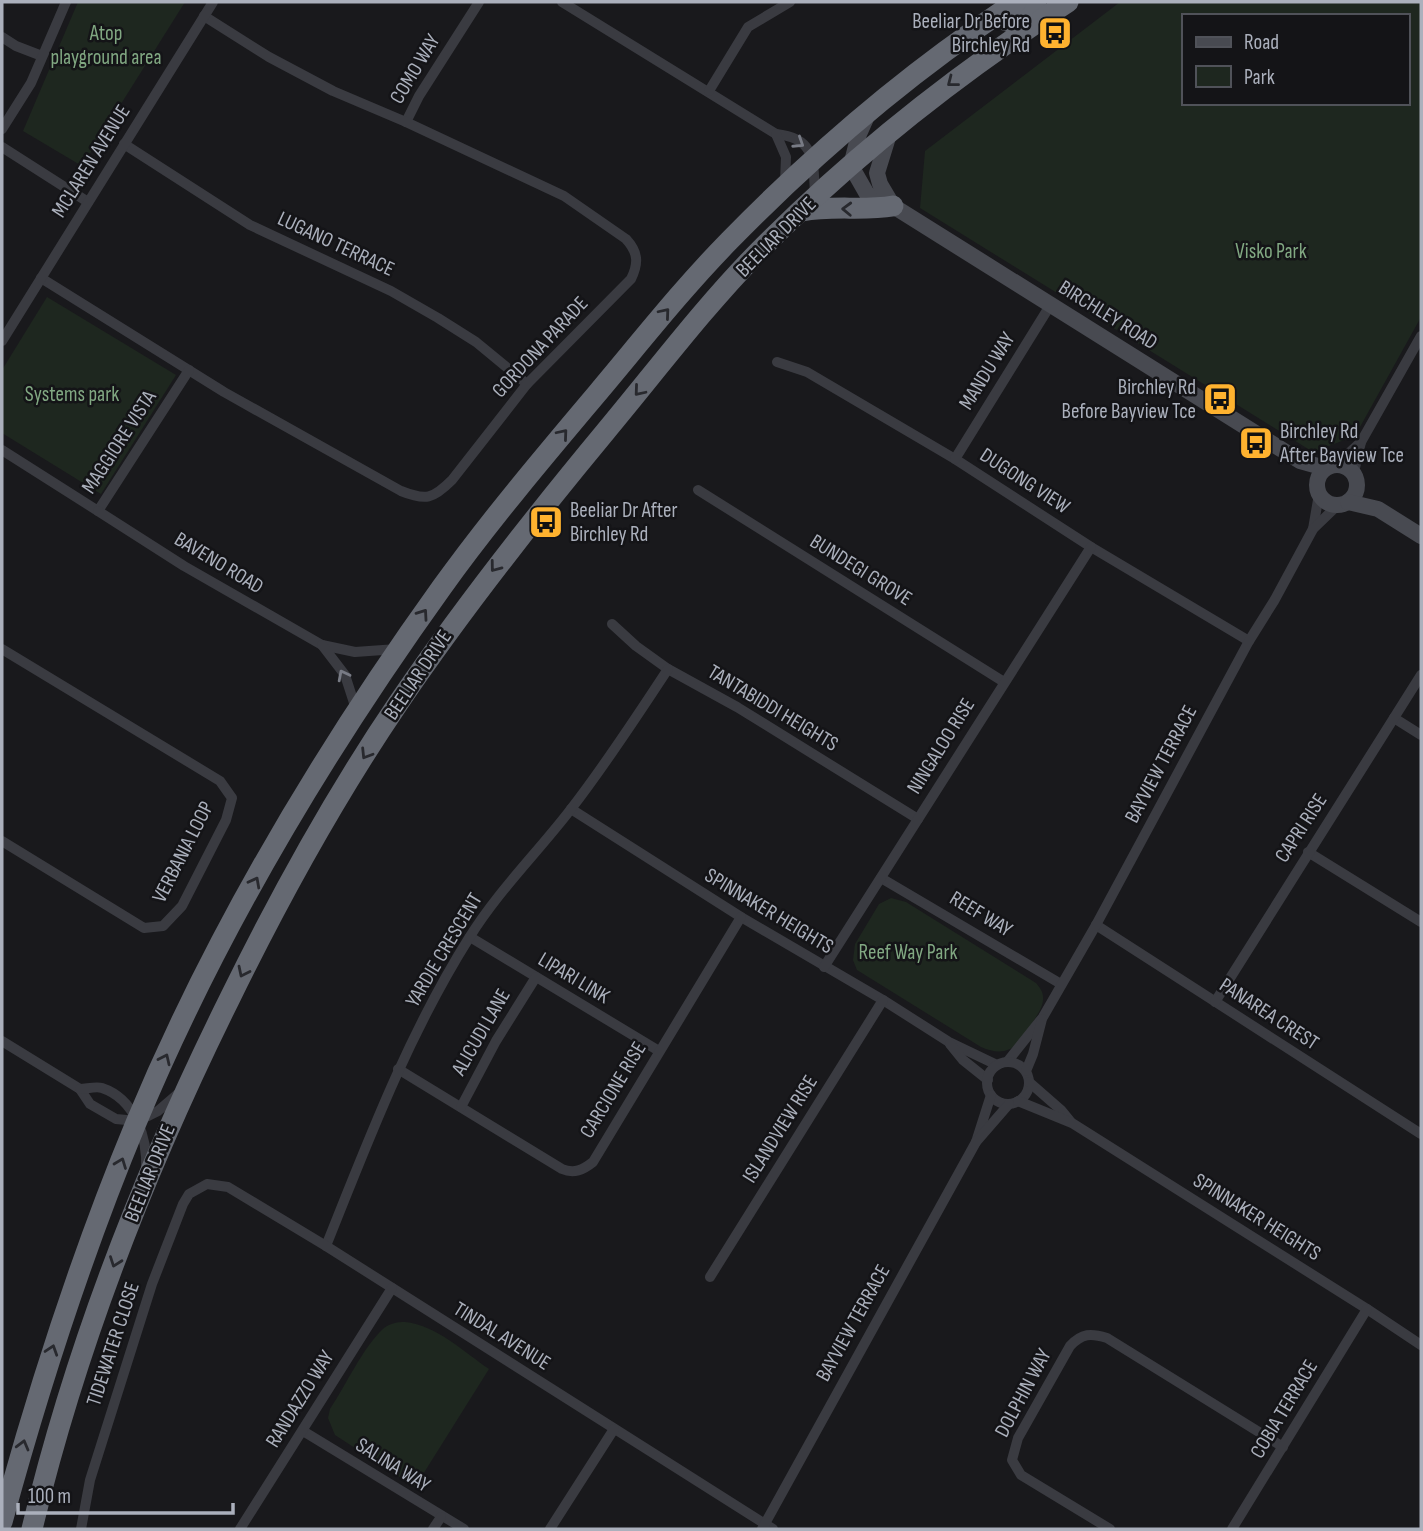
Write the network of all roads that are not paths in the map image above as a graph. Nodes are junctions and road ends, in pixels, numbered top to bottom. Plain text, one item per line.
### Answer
1 (66, 2) edge
2 (213, 2) edge
3 (479, 2) edge
4 (562, 2) edge
5 (790, 2) edge
6 (1016, 2) edge
7 (1036, 2) edge
8 (1068, 2) edge
9 (204, 16) junction
10 (2, 37) edge
11 (42, 56) junction
12 (926, 65) junction
13 (709, 91) junction
14 (870, 111) junction
15 (405, 122) junction
16 (2, 129) edge
17 (890, 131) junction
18 (776, 134) junction
19 (124, 144) junction
20 (2, 147) edge
21 (813, 162) junction
22 (850, 166) junction
23 (784, 187) junction
24 (88, 202) junction
25 (808, 204) junction
26 (893, 206) junction
27 (758, 252) junction
28 (41, 278) junction
29 (1051, 304) junction
30 (1421, 337) edge
31 (2, 341) edge
32 (638, 346) junction
33 (777, 362) dead end
34 (189, 370) junction
35 (527, 384) junction
36 (1361, 442) junction
37 (2, 450) edge
38 (955, 459) junction
39 (1300, 461) junction
40 (1331, 466) junction
41 (1356, 478) junction
42 (1318, 489) junction
43 (698, 490) dead end
44 (1343, 503) junction
45 (1378, 509) junction
46 (98, 511) junction
47 (1313, 529) junction
48 (1421, 536) edge
49 (1090, 547) junction
50 (612, 624) dead end
51 (1248, 641) junction
52 (322, 645) junction
53 (2, 649) edge
54 (398, 649) junction
55 (668, 669) junction
56 (1421, 675) edge
57 (1003, 682) junction
58 (356, 710) junction
59 (1394, 718) junction
60 (1421, 735) edge
61 (571, 809) junction
62 (918, 819) junction
63 (2, 841) edge
64 (1308, 852) junction
65 (881, 878) junction
66 (741, 917) junction
67 (1421, 922) edge
68 (1096, 925) junction
69 (470, 937) junction
70 (824, 967) junction
71 (536, 977) junction
72 (1061, 984) junction
73 (883, 1000) junction
74 (1215, 1002) junction
75 (1043, 1017) junction
76 (2, 1041) edge
77 (949, 1042) junction
78 (659, 1051) junction
79 (1002, 1063) junction
80 (398, 1069) junction
81 (1027, 1076) junction
82 (988, 1080) junction
83 (187, 1085) junction
84 (80, 1089) junction
85 (991, 1094) junction
86 (1014, 1103) junction
87 (461, 1107) junction
88 (137, 1121) junction
89 (1072, 1123) junction
90 (1421, 1134) edge
91 (976, 1142) junction
92 (145, 1184) junction
93 (207, 1184) joint
94 (326, 1246) junction
95 (710, 1277) dead end
96 (393, 1288) junction
97 (1367, 1309) junction
98 (1421, 1345) edge
99 (614, 1429) junction
100 (303, 1431) junction
101 (1283, 1447) junction
102 (441, 1517) junction
103 (2, 1522) edge
104 (766, 1528) edge
105 (32, 1529) edge
106 (81, 1529) edge
107 (240, 1529) edge
108 (433, 1529) edge
109 (464, 1529) edge
110 (550, 1529) edge
111 (1110, 1529) edge
112 (1232, 1529) edge

1 - 11 street
2 - 9 street, MCLAREN AVENUE
3 - 15 street, COMO WAY
4 - 13 street
5 - 13 street
6 - 12 highway, BEELIAR DRIVE
7 - 12 highway
8 -> 17 highway, BEELIAR DRIVE
9 - 15 street, GORDONA PARADE
9 - 19 street, MCLAREN AVENUE
10 - 11 street
11 - 16 street
12 - 14 highway, BEELIAR DRIVE
13 - 18 street
14 - 21 highway, BEELIAR DRIVE
14 - 22 street
15 - 35 street, GORDONA PARADE
17 - 22 highway, BEELIAR DRIVE
17 - 26 street
18 -> 21 street
18 - 23 street
19 - 24 street, MCLAREN AVENUE
19 - 35 street, LUGANO TERRACE
20 - 24 street
21 - 23 highway, BEELIAR DRIVE
21 - 25 street
22 - 25 highway, BEELIAR DRIVE
22 - 26 street, BIRCHLEY ROAD
32 -> 23 highway, BEELIAR DRIVE
24 - 28 street, MCLAREN AVENUE
26 -> 25 highway
25 - 27 highway, BEELIAR DRIVE
26 - 29 street, BIRCHLEY ROAD
27 - 32 highway
27 -> 83 highway, BEELIAR DRIVE
28 - 31 street, MCLAREN AVENUE
28 - 34 street, GORDONA PARADE
29 - 38 street, MANDU WAY
29 - 39 street, BIRCHLEY ROAD
30 - 36 street
54 -> 32 highway, BEELIAR DRIVE
33 - 38 street, DUGONG VIEW
34 - 35 street, GORDONA PARADE
34 - 46 street, MAGGIORE VISTA
36 - 40 street
36 - 41 street
37 - 46 street, MAGGIORE VISTA
38 - 49 street, DUGONG VIEW
39 - 40 street, BIRCHLEY ROAD
39 - 42 street, BIRCHLEY ROAD
40 - 41 street
40 - 42 street
41 - 44 street
41 - 45 street
42 - 44 street
42 - 47 street, BAYVIEW TERRACE
43 - 57 street, BUNDEGI GROVE
44 - 45 street
44 - 47 street, BAYVIEW TERRACE
45 - 48 street
46 - 52 street, BAVENO ROAD
47 - 51 street, BAYVIEW TERRACE
49 - 51 street, DUGONG VIEW
49 - 57 street, NINGALOO RISE
50 - 55 street, TANTABIDDI HEIGHTS
51 - 68 street, BAYVIEW TERRACE
52 - 54 street, BAVENO ROAD
58 -> 52 street, BAVENO ROAD
53 - 63 street, VERBANIA LOOP
54 - 58 highway, BEELIAR DRIVE
55 - 61 street, YARDIE CRESCENT
55 - 62 street, TANTABIDDI HEIGHTS
56 - 59 street, CAPRI RISE
57 - 62 street, NINGALOO RISE
88 -> 58 highway, BEELIAR DRIVE
59 - 60 street
59 - 64 street, CAPRI RISE
61 - 66 street, SPINNAKER HEIGHTS
61 - 69 street, YARDIE CRESCENT
62 - 65 street, NINGALOO RISE
64 - 67 street
64 - 74 street, CAPRI RISE
65 - 70 street, NINGALOO RISE
65 - 72 street, REEF WAY
66 - 70 street, SPINNAKER HEIGHTS
66 - 78 street, CARCIONE RISE
68 - 72 street, BAYVIEW TERRACE
68 - 74 street, PANAREA CREST
69 - 71 street, LIPARI LINK
69 - 80 street, YARDIE CRESCENT
70 - 73 street, SPINNAKER HEIGHTS
71 - 78 street, LIPARI LINK
71 - 87 street, ALICUDI LANE
72 - 75 street, BAYVIEW TERRACE
73 - 77 street, SPINNAKER HEIGHTS
73 - 95 street, ISLANDVIEW RISE
74 - 90 street, PANAREA CREST
75 - 79 street, BAYVIEW TERRACE
75 - 81 street, BAYVIEW TERRACE
76 - 84 street
77 - 79 street, SPINNAKER HEIGHTS
77 - 82 street, SPINNAKER HEIGHTS
78 - 87 street, CARCIONE RISE
79 - 81 street
79 - 82 street
80 - 87 street, CARCIONE RISE
80 - 94 street, YARDIE CRESCENT
81 - 86 street
81 - 89 street, SPINNAKER HEIGHTS
82 - 85 street
83 - 88 street
83 - 92 highway, BEELIAR DRIVE
84 - 88 street
84 - 88 street
85 - 86 street
85 - 91 street, BAYVIEW TERRACE
86 - 89 street, SPINNAKER HEIGHTS
86 - 91 street, BAYVIEW TERRACE
88 - 92 street
103 -> 88 highway, BEELIAR DRIVE
89 - 97 street, SPINNAKER HEIGHTS
91 - 104 street, BAYVIEW TERRACE
92 -> 105 highway, BEELIAR DRIVE
93 - 94 street, TINDAL AVENUE
93 - 106 street, TIDEWATER CLOSE
94 - 96 street, TINDAL AVENUE
96 - 99 street, TINDAL AVENUE
96 - 100 street, RANDAZZO WAY
97 - 98 street, SPINNAKER HEIGHTS
97 - 101 street, COBIA TERRACE
99 - 104 street, TINDAL AVENUE
99 - 110 street
100 - 102 street, SALINA WAY
100 - 107 street, RANDAZZO WAY
101 - 111 street, DOLPHIN WAY
101 - 112 street, COBIA TERRACE
102 - 108 street
102 - 109 street, SALINA WAY

